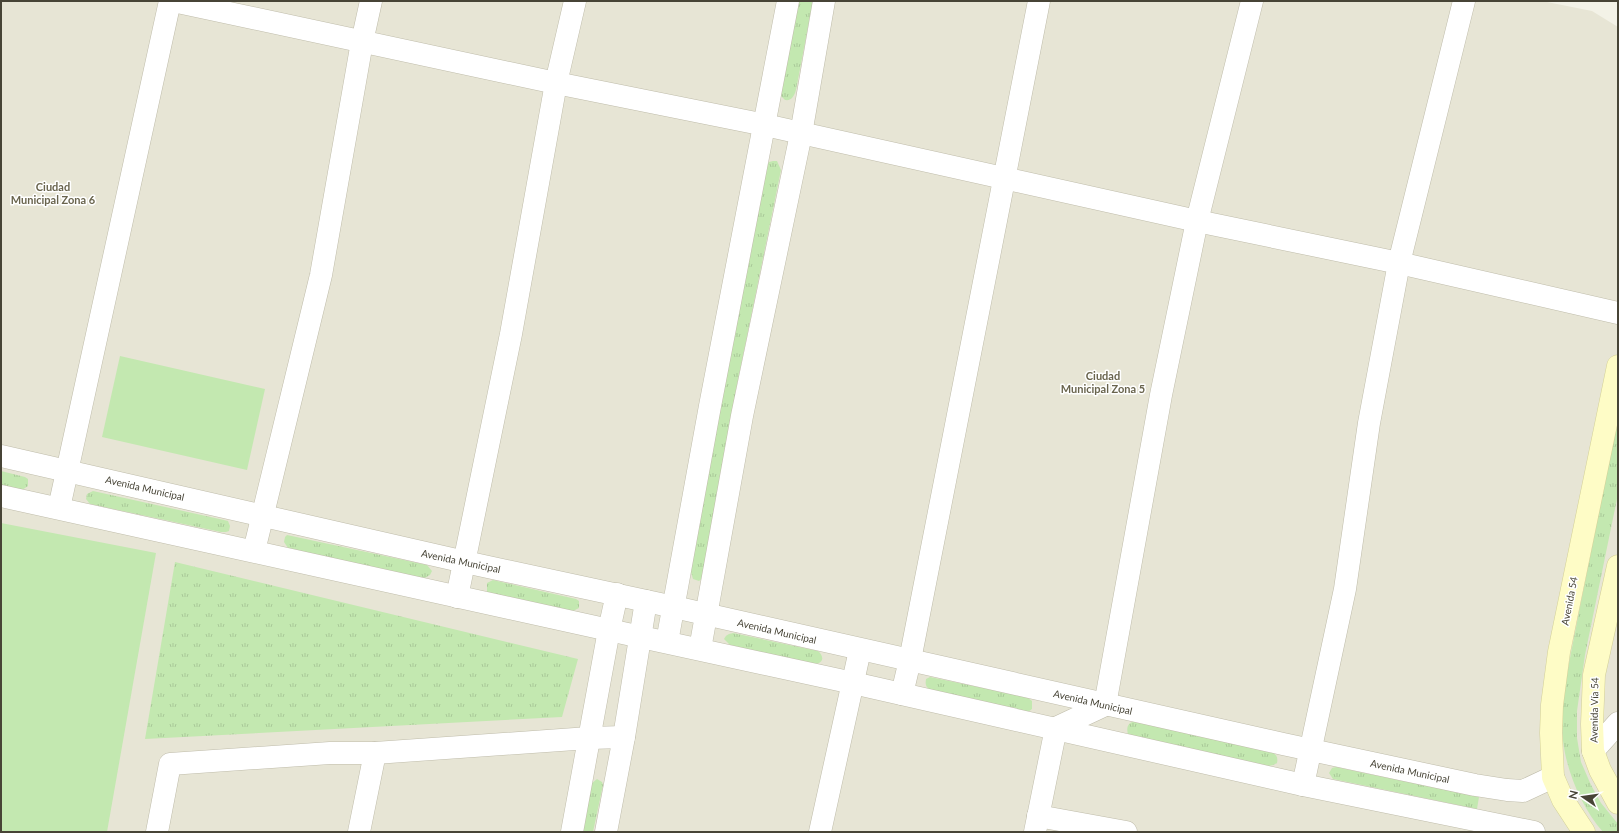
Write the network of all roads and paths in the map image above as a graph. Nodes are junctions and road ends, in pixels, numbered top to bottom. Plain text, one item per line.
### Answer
1 (170, 1) edge
2 (173, 1) edge
3 (371, 1) edge
4 (575, 1) edge
5 (788, 1) edge
6 (824, 1) edge
7 (1038, 1) edge
8 (1252, 1) edge
9 (1464, 1) edge
10 (362, 42) junction
11 (556, 83) junction
12 (765, 125) junction
13 (801, 134) junction
14 (1003, 178) junction
15 (1197, 221) junction
16 (1399, 263) junction
17 (1618, 313) edge
18 (1618, 366) edge
19 (1, 456) edge
20 (67, 470) junction
21 (1, 496) edge
22 (59, 508) junction
23 (261, 516) junction
24 (254, 552) junction
25 (465, 562) junction
26 (1618, 566) edge
27 (617, 594) junction
28 (457, 597) junction
29 (646, 601) junction
30 (674, 607) junction
31 (707, 614) junction
32 (609, 630) junction
33 (639, 637) junction
34 (667, 642) junction
35 (700, 649) junction
36 (860, 650) junction
37 (910, 660) junction
38 (854, 683) junction
39 (902, 694) junction
40 (1105, 705) junction
41 (1618, 723) edge
42 (1056, 728) junction
43 (624, 737) junction
44 (589, 738) junction
45 (1309, 750) junction
46 (1593, 751) junction
47 (375, 753) junction
48 (1553, 777) junction
49 (1303, 785) junction
50 (1618, 803) edge
51 (1037, 824) edge
52 (157, 832) edge
53 (359, 832) edge
54 (572, 832) edge
55 (606, 832) edge
56 (820, 832) edge
57 (1126, 832) edge
58 (1534, 832) edge
59 (1584, 832) edge

1 - 20 street
2 - 10 street
3 - 10 street
4 - 11 street
5 - 12 street
6 - 13 street
7 - 14 street
8 - 15 street
9 - 16 street
10 - 11 street
10 - 23 street
11 - 12 street
11 - 25 street
12 - 13 street
12 - 30 street
13 - 14 street
13 - 31 street
14 - 15 street
14 - 37 street
15 - 16 street
15 - 40 street
16 - 17 street
16 - 45 street
18 - 48 main road, Avenida 54
19 - 20 street, Avenida Municipal
20 - 22 street
20 - 23 street, Avenida Municipal
21 - 22 street
22 - 24 street
23 - 24 street
23 - 25 street, Avenida Municipal
24 - 28 street
25 - 27 street, Avenida Municipal
25 - 28 street
26 - 46 main road, Avenida Vía 54
27 - 29 street, Avenida Municipal
27 - 32 street
28 - 32 street
29 - 30 street, Avenida Municipal
29 - 33 street
30 - 31 street, Avenida Municipal
30 - 34 street
31 - 35 street
31 - 36 street, Avenida Municipal
32 - 33 street
32 - 44 street
33 - 34 street
33 - 43 street
34 - 35 street
35 - 38 street
36 - 37 street, Avenida Municipal
36 - 38 street
37 - 39 street
37 - 40 street, Avenida Municipal
38 - 39 street
38 - 56 street
39 - 42 street
40 - 42 street
40 - 45 street, Avenida Municipal
41 - 46 street
42 - 49 street
42 - 51 street
43 - 44 street
43 - 55 street
44 - 47 street
44 - 54 street
45 - 48 street, Avenida Municipal
45 - 49 street
46 - 50 main road, Avenida Vía 54
47 - 52 street
47 - 53 street
48 - 59 main road, Avenida 54
49 - 58 street
51 - 57 street

